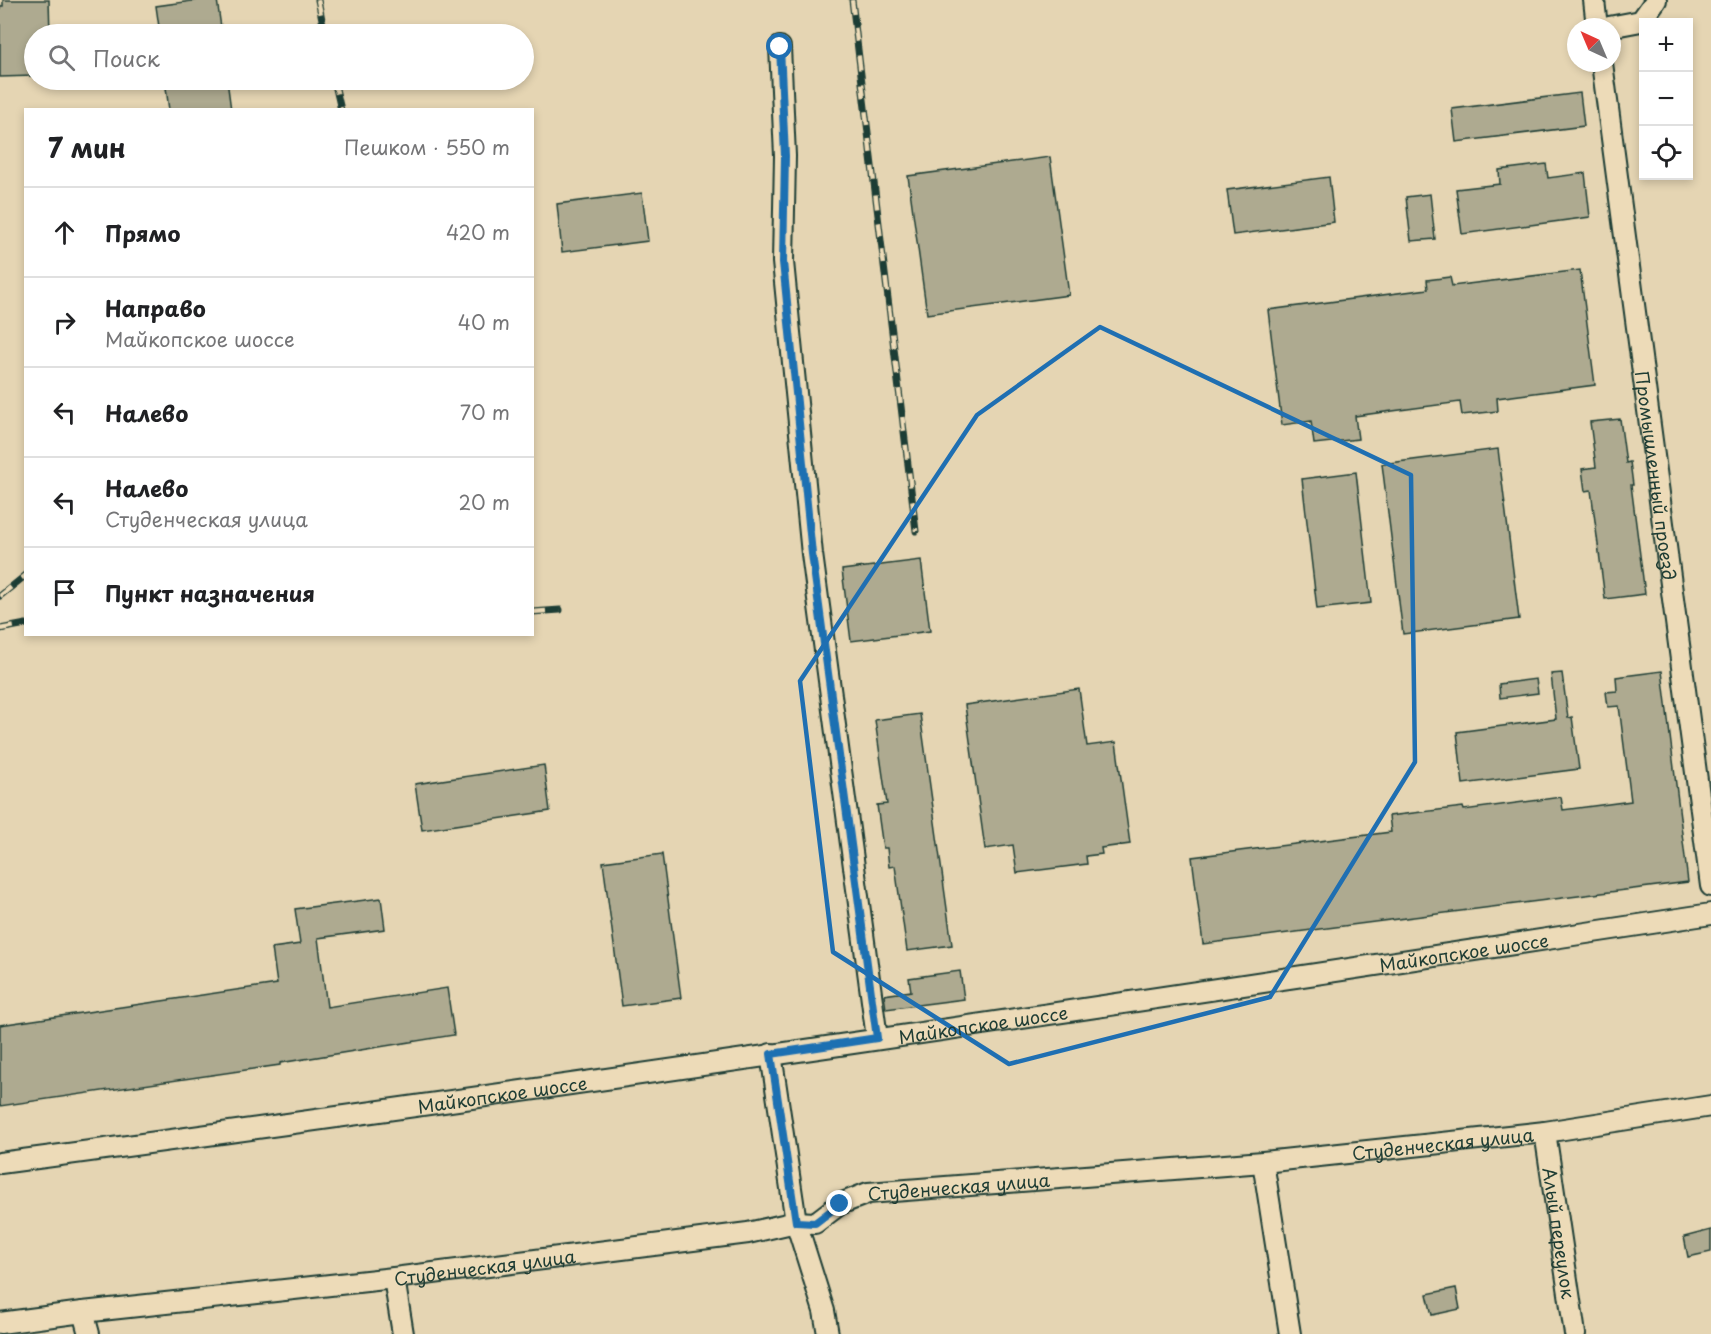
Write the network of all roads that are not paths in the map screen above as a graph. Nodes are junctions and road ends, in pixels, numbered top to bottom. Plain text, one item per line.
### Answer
1 (1594, 0) edge
2 (1656, 0) edge
3 (1596, 18) edge
4 (1621, 25) edge
5 (780, 47) dead end
6 (1603, 72) edge
7 (1711, 886) edge
8 (1711, 914) edge
9 (877, 1038) junction
10 (771, 1054) junction
11 (1711, 1106) edge
12 (1545, 1132) junction
13 (1263, 1162) junction
14 (0, 1163) edge
15 (796, 1222) junction
16 (394, 1278) junction
17 (83, 1312) junction
18 (0, 1323) edge
19 (89, 1334) edge
20 (403, 1334) edge
21 (828, 1334) edge
22 (1290, 1334) edge
23 (1575, 1334) edge

1 - 3 street
2 - 4 street
5 - 9 street
6 - 7 street, Промышленный проезд
8 - 9 street, Майкопское шоссе
9 - 10 street, Майкопское шоссе
10 - 14 street, Майкопское шоссе
10 - 15 street
11 - 12 street, Студенческая улица
12 - 13 street, Студенческая улица
12 - 23 street, Алый переулок
13 - 15 street, Студенческая улица
13 - 22 street
15 - 16 street, Студенческая улица
15 - 21 street
16 - 17 street, Студенческая улица
16 - 20 street
17 - 18 street, Студенческая улица
17 - 19 street

